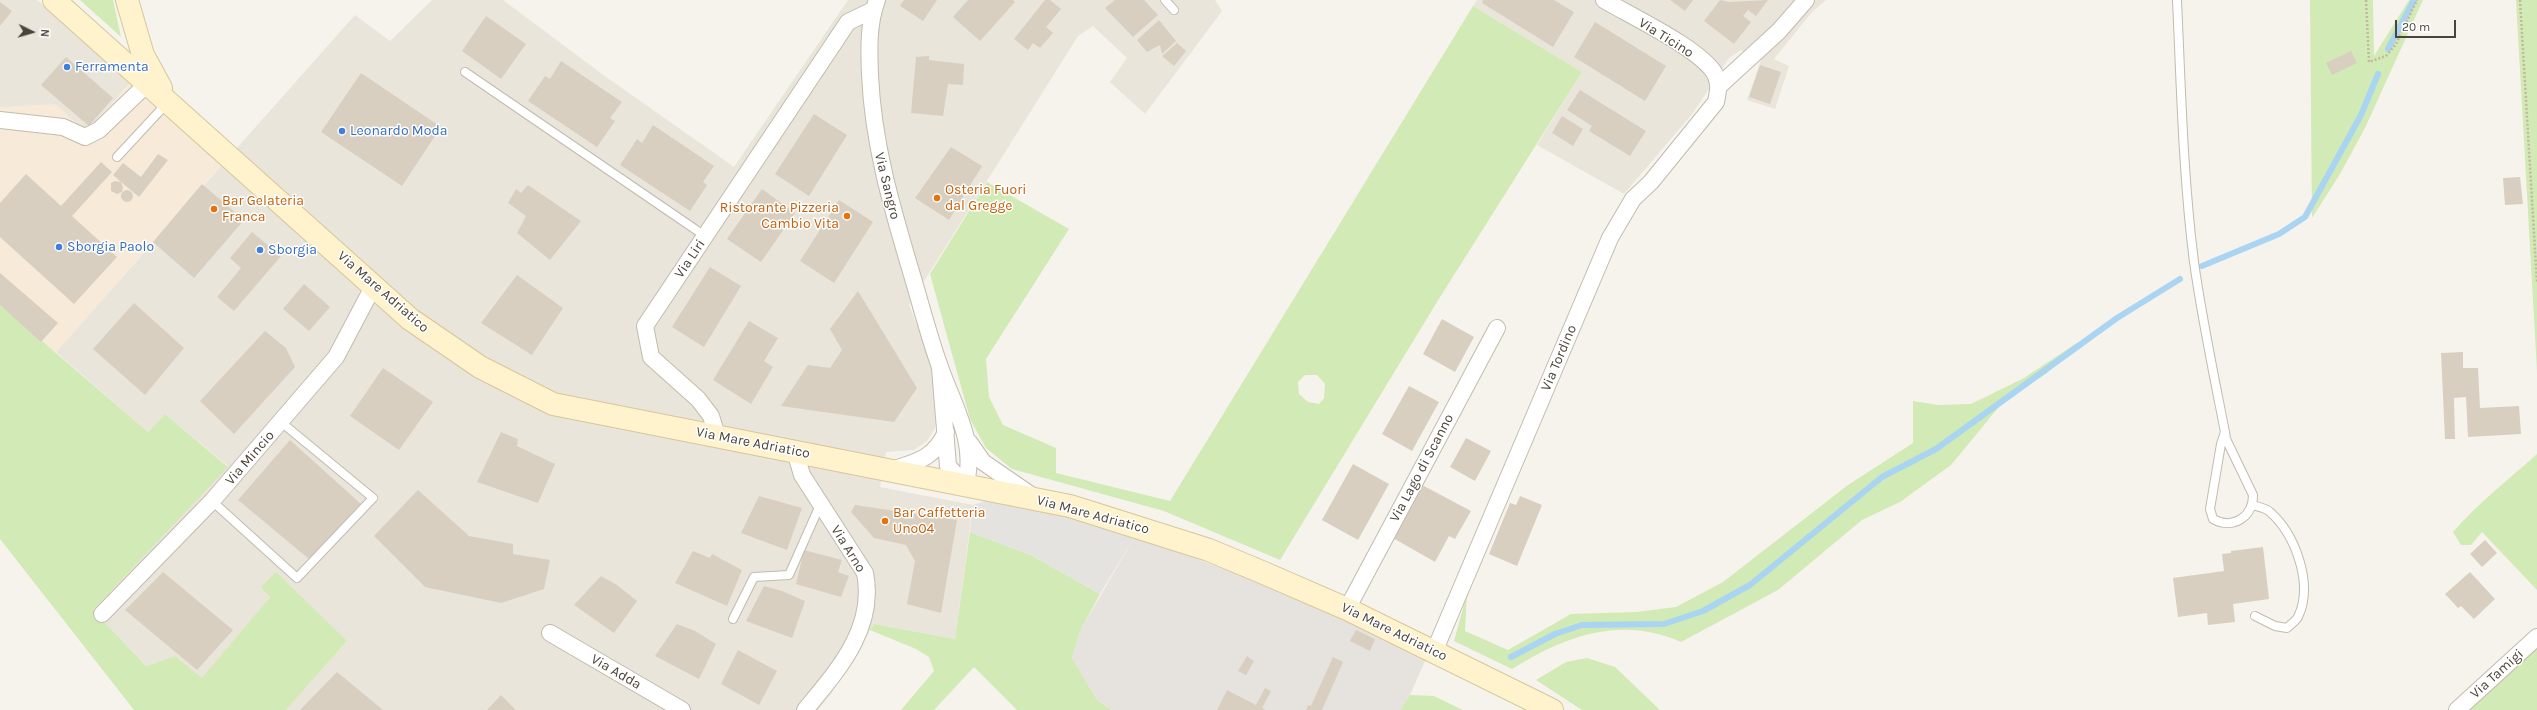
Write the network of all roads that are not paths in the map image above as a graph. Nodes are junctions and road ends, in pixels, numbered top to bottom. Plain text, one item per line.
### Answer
1 (54, 0) edge
2 (127, 0) edge
3 (1165, 0) edge
4 (1604, 0) edge
5 (1806, 0) edge
6 (2177, 0) edge
7 (875, 5) edge
8 (1174, 10) dead end
9 (465, 72) dead end
10 (148, 83) junction
11 (1718, 86) junction
12 (169, 101) junction
13 (0, 120) edge
14 (117, 158) dead end
15 (705, 236) junction
16 (374, 285) junction
17 (1497, 328) dead end
18 (940, 368) junction
19 (281, 422) junction
20 (946, 432) junction
21 (964, 432) junction
22 (2225, 432) junction
23 (717, 436) junction
24 (795, 451) junction
25 (890, 470) junction
26 (965, 485) junction
27 (1038, 500) junction
28 (212, 501) junction
29 (820, 505) junction
30 (2253, 505) junction
31 (1347, 609) junction
32 (102, 614) dead end
33 (2255, 616) dead end
34 (733, 619) dead end
35 (550, 633) dead end
36 (2537, 637) edge
37 (1434, 652) junction
38 (682, 710) edge
39 (805, 710) edge
40 (1552, 710) edge
41 (2457, 710) edge

1 - 10 main road, Via Mare Adriatico
2 - 12 main road
3 - 8 lane
4 - 11 street, Via Ticino
5 - 11 street
6 - 22 lane
7 - 15 street, Via Liri
7 - 18 street, Via Sangro
9 - 15 lane
10 - 12 main road, Via Mare Adriatico
10 - 13 street
11 - 37 street, Via Tordino
12 - 14 lane
12 - 16 main road, Via Mare Adriatico
15 - 23 street, Via Liri
16 - 19 street, Via Mincio
16 - 23 main road, Via Mare Adriatico
17 - 31 street, Via Lago di Scanno
18 - 20 street, Via Sangro
18 - 21 street, Via Sangro
19 - 28 street, Via Mincio
19 - 28 lane
20 - 25 street
20 - 26 street, Via Sangro
21 - 26 street, Via Sangro
21 - 27 street, Via Sangro
22 - 30 lane
22 - 30 lane
23 - 24 main road, Via Mare Adriatico
24 - 25 main road, Via Mare Adriatico
24 - 29 street, Via Arno
25 - 26 main road, Via Mare Adriatico
26 - 27 main road, Via Mare Adriatico
27 - 31 main road, Via Mare Adriatico
28 - 32 street, Via Mincio
29 - 34 lane
29 - 39 street, Via Arno
30 - 33 lane
31 - 37 main road, Via Mare Adriatico
35 - 38 street, Via Adda
36 - 41 street, Via Tamigi
37 - 40 main road, Via Mare Adriatico

